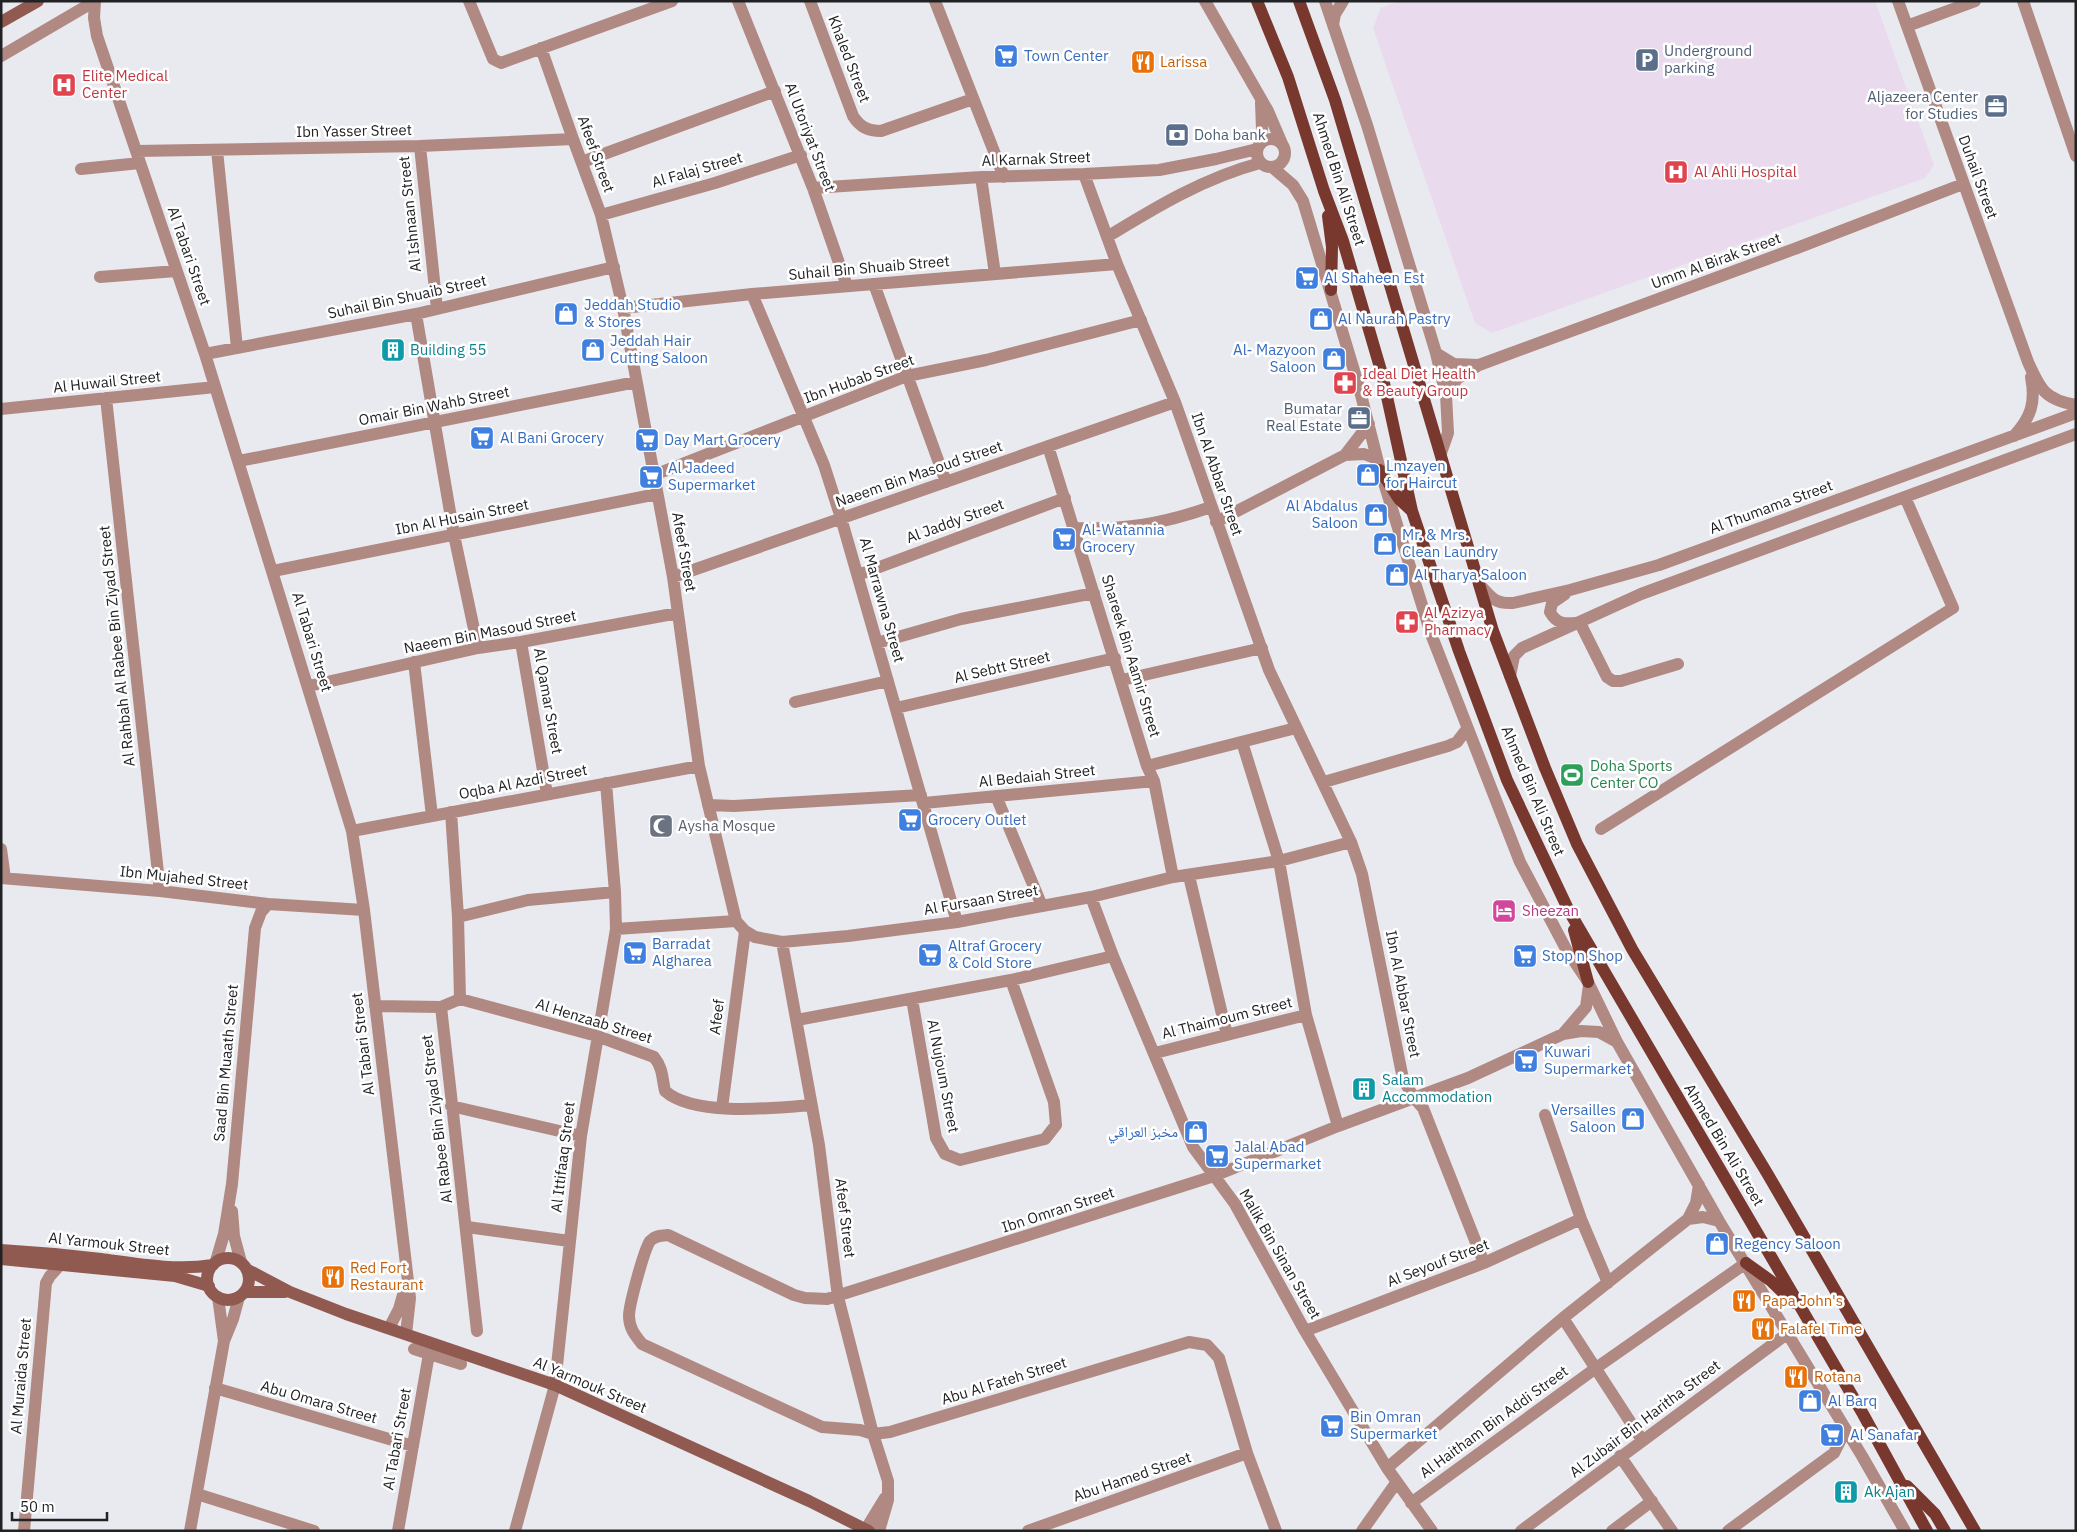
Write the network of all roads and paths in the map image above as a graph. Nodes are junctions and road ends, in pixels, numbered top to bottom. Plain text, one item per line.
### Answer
1 (38, 1) edge
2 (95, 1) edge
3 (469, 1) edge
4 (672, 1) edge
5 (738, 1) edge
6 (810, 1) edge
7 (934, 1) edge
8 (1205, 1) edge
9 (1257, 1) edge
10 (1299, 1) edge
11 (1325, 1) edge
12 (1343, 1) edge
13 (1898, 1) edge
14 (1975, 1) edge
15 (2023, 1) edge
16 (72, 15) junction
17 (1, 22) edge
18 (1333, 25) junction
19 (1907, 26) junction
20 (96, 36) junction
21 (541, 48) junction
22 (1, 56) edge
23 (775, 91) junction
24 (974, 99) junction
25 (1262, 102) junction
26 (572, 139) junction
27 (420, 146) junction
28 (1283, 146) junction
29 (1258, 147) junction
30 (217, 150) junction
31 (801, 155) junction
32 (2076, 156) edge
33 (138, 157) junction
34 (582, 162) junction
35 (1266, 165) junction
36 (81, 169) dead end
37 (1084, 174) junction
38 (980, 177) junction
39 (1004, 177) junction
40 (1963, 184) junction
41 (813, 188) junction
42 (1324, 191) junction
43 (601, 214) junction
44 (1107, 237) junction
45 (1117, 264) junction
46 (614, 267) junction
47 (176, 271) junction
48 (995, 274) junction
49 (100, 278) dead end
50 (874, 284) junction
51 (847, 286) junction
52 (1331, 290) junction
53 (752, 294) junction
54 (623, 308) junction
55 (437, 309) junction
56 (416, 314) junction
57 (1141, 320) junction
58 (237, 348) junction
59 (1436, 353) junction
60 (205, 354) junction
61 (2028, 362) junction
62 (1479, 365) junction
63 (907, 376) junction
64 (636, 382) junction
65 (215, 387) junction
66 (1446, 395) junction
67 (106, 398) junction
68 (1175, 402) junction
69 (2076, 405) edge
70 (1, 409) edge
71 (2076, 414) edge
72 (803, 417) junction
73 (435, 422) junction
74 (1369, 424) junction
75 (2076, 434) edge
76 (2014, 436) junction
77 (1048, 446) junction
78 (1441, 453) junction
79 (1345, 455) junction
80 (238, 461) junction
81 (1378, 464) junction
82 (654, 475) junction
83 (946, 482) junction
84 (657, 494) junction
85 (1905, 497) junction
86 (1064, 498) junction
87 (1211, 508) junction
88 (1412, 511) junction
89 (841, 518) junction
90 (1216, 522) junction
91 (1073, 528) junction
92 (454, 535) junction
93 (273, 571) junction
94 (858, 575) junction
95 (673, 577) junction
96 (1479, 584) junction
97 (1570, 590) junction
98 (1094, 593) junction
99 (678, 613) junction
100 (1580, 623) junction
101 (521, 642) junction
102 (877, 643) junction
103 (478, 648) junction
104 (1262, 648) junction
105 (1115, 658) junction
106 (414, 662) junction
107 (1678, 664) dead end
108 (1510, 676) junction
109 (1122, 680) junction
110 (888, 681) junction
111 (308, 686) junction
112 (795, 702) dead end
113 (896, 708) junction
114 (1296, 728) junction
115 (1467, 729) junction
116 (1242, 742) junction
117 (699, 766) junction
118 (1147, 766) junction
119 (1154, 781) junction
120 (1324, 782) junction
121 (606, 783) junction
122 (547, 794) junction
123 (996, 796) junction
124 (922, 799) junction
125 (708, 805) junction
126 (452, 812) junction
127 (432, 816) junction
128 (1601, 829) dead end
129 (352, 831) junction
130 (1351, 842) junction
131 (1, 849) edge
132 (1279, 861) junction
133 (1189, 876) junction
134 (3, 878) edge
135 (1174, 878) junction
136 (160, 891) junction
137 (615, 892) junction
138 (1091, 897) junction
139 (240, 900) junction
140 (268, 904) junction
141 (1042, 906) junction
142 (364, 910) junction
143 (1569, 911) junction
144 (458, 917) junction
145 (957, 922) junction
146 (740, 926) junction
147 (255, 928) junction
148 (616, 929) junction
149 (782, 942) junction
150 (1113, 956) junction
151 (1011, 980) junction
152 (1588, 982) junction
153 (912, 998) junction
154 (460, 999) junction
155 (375, 1006) junction
156 (441, 1007) junction
157 (1306, 1015) junction
158 (797, 1020) junction
159 (1563, 1034) junction
160 (1228, 1035) junction
161 (597, 1036) junction
162 (1617, 1042) junction
163 (1155, 1053) junction
164 (1414, 1098) junction
165 (811, 1105) junction
166 (451, 1106) junction
167 (722, 1108) junction
168 (1545, 1115) dead end
169 (1338, 1126) junction
170 (581, 1136) junction
171 (1214, 1176) junction
172 (1699, 1185) junction
173 (229, 1202) junction
174 (1581, 1219) junction
175 (1688, 1219) junction
176 (1719, 1221) junction
177 (467, 1227) junction
178 (569, 1241) junction
179 (1, 1250) edge
180 (1, 1259) edge
181 (34, 1262) junction
182 (214, 1263) junction
183 (1484, 1263) junction
184 (1746, 1263) junction
185 (61, 1264) junction
186 (244, 1266) junction
187 (406, 1278) junction
188 (46, 1283) junction
189 (1608, 1283) junction
190 (208, 1286) junction
191 (290, 1292) junction
192 (242, 1295) junction
193 (218, 1297) junction
194 (838, 1297) junction
195 (1805, 1314) junction
196 (1563, 1318) junction
197 (390, 1328) junction
198 (1305, 1331) junction
199 (477, 1332) dead end
200 (632, 1333) joint
201 (1788, 1333) junction
202 (406, 1334) junction
203 (224, 1341) junction
204 (414, 1349) dead end
205 (429, 1354) junction
206 (461, 1364) dead end
207 (1596, 1368) junction
208 (555, 1385) junction
209 (215, 1388) junction
210 (1842, 1423) junction
211 (873, 1434) junction
212 (1642, 1440) junction
213 (413, 1446) junction
214 (1247, 1453) junction
215 (1834, 1453) junction
216 (1620, 1456) junction
217 (1862, 1456) junction
218 (1387, 1468) junction
219 (1896, 1475) junction
220 (1396, 1484) junction
221 (196, 1494) junction
222 (1652, 1501) junction
223 (1410, 1502) junction
224 (1896, 1524) edge
225 (871, 1530) edge
226 (24, 1531) edge
227 (190, 1531) edge
228 (314, 1531) edge
229 (398, 1531) edge
230 (514, 1531) edge
231 (1028, 1531) edge
232 (1276, 1531) edge
233 (1362, 1531) edge
234 (1432, 1531) edge
235 (1521, 1531) edge
236 (1612, 1531) edge
237 (1672, 1531) edge
238 (1728, 1531) edge
239 (1905, 1531) edge
240 (1927, 1531) edge
241 (1945, 1531) edge
242 (1975, 1531) edge

1 - 17 street
2 - 16 street
2 - 20 street, Al Tabari Street
3 - 21 street
4 - 21 street
5 - 23 street, Al Utoriyat Street
6 - 24 street, Khaled Street
7 - 24 street
8 - 25 street
9 - 42 main road, Ahmed Bin Ali Street
10 - 78 main road, Ahmed Bin Ali Street
11 - 18 street
12 - 18 street
13 - 19 street, Duhail Street
14 - 19 street
15 - 32 street
16 - 20 street, Al Tabari Street
16 - 22 street
18 - 59 street
19 - 40 street, Duhail Street
20 - 33 street, Al Tabari Street
21 - 26 street, Afeef Street
23 - 31 street, Al Utoriyat Street
23 - 34 street
24 - 39 street
25 - 28 street
25 - 29 street
26 - 27 street, Ibn Yasser Street
26 - 34 street, Afeef Street
27 - 30 street, Ibn Yasser Street
27 - 55 street, Al Ishnaan Street
28 - 29 street
28 - 35 street
29 - 35 street
29 - 37 street, Al Karnak Street
30 - 33 street, Ibn Yasser Street
30 - 58 street
31 - 41 street, Al Utoriyat Street
31 - 43 street, Al Falaj Street
33 - 36 street, Ibn Yasser Street
33 - 47 street, Al Tabari Street
34 - 43 street, Afeef Street
35 - 44 street
35 - 52 street
37 - 39 street, Al Karnak Street
37 - 44 street, Ibn Al Abbar Street
38 - 39 street, Al Karnak Street
38 - 41 street, Al Karnak Street
38 - 48 street
40 - 61 street, Duhail Street
40 - 62 street, Umm Al Birak Street
41 - 51 street, Al Utoriyat Street
42 - 52 main road
42 - 88 main road, Ahmed Bin Ali Street
43 - 46 street, Afeef Street
44 - 45 street, Ibn Al Abbar Street
45 - 48 street, Suhail Bin Shuaib Street
45 - 57 street, Ibn Al Abbar Street
46 - 54 street, Afeef Street
46 - 55 street, Suhail Bin Shuaib Street
47 - 49 street
47 - 60 street, Al Tabari Street
48 - 50 street, Suhail Bin Shuaib Street
50 - 51 street, Suhail Bin Shuaib Street
50 - 63 street
51 - 53 street, Suhail Bin Shuaib Street
52 - 74 street
53 - 54 street, Suhail Bin Shuaib Street
53 - 72 street, Al Marrawna Street
54 - 64 street, Afeef Street
55 - 56 street, Suhail Bin Shuaib Street
56 - 58 street, Suhail Bin Shuaib Street
56 - 73 street
57 - 63 street, Ibn Hubab Street
57 - 68 street, Ibn Al Abbar Street
58 - 60 street, Suhail Bin Shuaib Street
59 - 62 street, Umm Al Birak Street
59 - 66 street
60 - 65 street, Al Tabari Street
61 - 69 street, Duhail Street
61 - 76 street, Duhail Street
62 - 66 street, Umm Al Birak Street
63 - 72 street, Ibn Hubab Street
63 - 83 street
64 - 73 street, Omair Bin Wahb Street
64 - 82 street, Afeef Street
65 - 67 street, Al Huwail Street
65 - 80 street, Al Tabari Street
66 - 78 street
67 - 70 street, Al Huwail Street
67 - 136 street, Al Rahbah Al Rabee Bin Ziyad Street
68 - 77 street, Naeem Bin Masoud Street
68 - 87 street, Ibn Al Abbar Street
71 - 76 street, Al Thumama Street
72 - 82 street, Ibn Hubab Street
72 - 89 street, Al Marrawna Street
73 - 80 street, Omair Bin Wahb Street
73 - 92 street
74 - 79 street
74 - 81 street
75 - 85 street
76 - 97 street, Al Thumama Street
77 - 83 street, Naeem Bin Masoud Street
77 - 86 street, Shareek Bin Aamir Street
78 - 96 main road, Ahmed Bin Ali Street
79 - 81 street
79 - 90 street
80 - 93 street, Al Tabari Street
81 - 88 main road
81 - 115 street
82 - 84 street, Afeef Street
83 - 89 street, Naeem Bin Masoud Street
84 - 92 street, Ibn Al Husain Street
84 - 95 street, Afeef Street
85 - 100 street
85 - 128 street
86 - 91 street, Shareek Bin Aamir Street
86 - 94 street, Al Jaddy Street
87 - 90 street, Ibn Al Abbar Street
87 - 91 street
88 - 143 main road, Ahmed Bin Ali Street
89 - 94 street, Al Marrawna Street
89 - 95 street, Naeem Bin Masoud Street
90 - 104 street, Ibn Al Abbar Street
91 - 98 street, Shareek Bin Aamir Street
92 - 93 street, Ibn Al Husain Street
92 - 103 street
93 - 111 street, Al Tabari Street
94 - 102 street, Al Marrawna Street
95 - 99 street, Afeef Street
96 - 97 street, Al Thumama Street
96 - 108 main road, Ahmed Bin Ali Street
97 - 100 street
98 - 102 street
98 - 105 street, Shareek Bin Aamir Street
99 - 101 street, Naeem Bin Masoud Street
99 - 117 street, Afeef Street
100 - 107 street
100 - 108 street
101 - 103 street, Naeem Bin Masoud Street
101 - 122 street, Al Qamar Street
102 - 110 street, Al Marrawna Street
103 - 106 street, Naeem Bin Masoud Street
104 - 109 street
104 - 114 street, Ibn Al Abbar Street
105 - 109 street, Shareek Bin Aamir Street
105 - 113 street, Al Sebtt Street
106 - 111 street, Naeem Bin Masoud Street
106 - 127 street
108 - 242 main road, Ahmed Bin Ali Street
109 - 118 street, Shareek Bin Aamir Street
110 - 112 street
110 - 113 street, Al Marrawna Street
111 - 129 street, Al Tabari Street
113 - 124 street, Al Marrawna Street
114 - 116 street
114 - 120 street, Ibn Al Abbar Street
115 - 120 street
115 - 152 street
116 - 118 street
116 - 132 street
117 - 121 street, Oqba Al Azdi Street
117 - 125 street, Afeef Street
118 - 119 street, Shareek Bin Aamir Street
119 - 123 street, Al Bedaiah Street
119 - 135 street, Shareek Bin Aamir Street
120 - 130 street, Ibn Al Abbar Street
121 - 122 street, Oqba Al Azdi Street
121 - 137 street, Al Ittifaaq Street
122 - 126 street, Oqba Al Azdi Street
123 - 124 street, Al Bedaiah Street
123 - 141 street
124 - 125 street, Al Bedaiah Street
124 - 145 street, Al Marrawna Street
125 - 146 street, Afeef Street
126 - 127 street, Oqba Al Azdi Street
126 - 144 street
127 - 129 street, Oqba Al Azdi Street
129 - 142 street, Al Tabari Street
130 - 132 street, Al Fursaan Street
130 - 164 street, Ibn Al Abbar Street
131 - 134 street
132 - 133 street, Al Fursaan Street
132 - 157 street
133 - 135 street, Al Fursaan Street
133 - 160 street
134 - 136 street, Ibn Mujahed Street
135 - 138 street, Al Fursaan Street
136 - 139 street, Ibn Mujahed Street
137 - 144 street
137 - 148 street, Al Ittifaaq Street
138 - 141 street, Al Fursaan Street
138 - 150 street, Malik Bin Sinan Street
139 - 140 street, Ibn Mujahed Street
139 - 147 street
140 - 142 street, Ibn Mujahed Street
140 - 147 street, Saad Bin Muaath Street
141 - 145 street, Al Fursaan Street
142 - 155 street, Al Tabari Street
143 - 152 main road
143 - 195 main road, Ahmed Bin Ali Street
144 - 154 street
145 - 149 street, Al Fursaan Street
146 - 148 street, Al Fursaan Street
146 - 149 street, Al Fursaan Street
146 - 167 street, Afeef
147 - 173 street, Saad Bin Muaath Street
148 - 161 street, Al Ittifaaq Street
149 - 158 street, Afeef Street
150 - 151 street
150 - 163 street, Malik Bin Sinan Street
151 - 153 street
151 - 153 street, Al Nujoum Street
152 - 159 street, Ibn Omran Street
152 - 162 street
153 - 158 street
154 - 156 street
154 - 161 street, Al Henzaab Street
155 - 156 street
155 - 187 street, Al Tabari Street
156 - 166 street, Al Rabee Bin Ziyad Street
157 - 160 street, Al Thaimoum Street
157 - 169 street
158 - 165 street, Afeef Street
159 - 162 street, Ibn Omran Street
159 - 164 street, Ibn Omran Street
160 - 163 street, Al Thaimoum Street
161 - 167 street, Al Henzaab Street
161 - 170 street, Al Ittifaaq Street
162 - 172 street
163 - 171 street, Malik Bin Sinan Street
164 - 169 street, Ibn Omran Street
164 - 183 street, Ibn Al Abbar Street
165 - 167 street, Al Henzaab Street
165 - 194 street, Afeef Street
166 - 170 street
166 - 177 street, Al Rabee Bin Ziyad Street
168 - 174 street
169 - 171 street, Ibn Omran Street
170 - 178 street, Al Ittifaaq Street
171 - 194 street, Ibn Omran Street
171 - 198 street, Malik Bin Sinan Street
172 - 175 street
172 - 176 street
173 - 182 street, Saad Bin Muaath Street
173 - 186 street, Saad Bin Muaath Street
174 - 183 street, Al Seyouf Street
174 - 189 street
175 - 176 street
175 - 189 street
176 - 184 street
177 - 178 street
177 - 199 street, Al Rabee Bin Ziyad Street
178 - 208 street, Al Ittifaaq Street
179 - 182 street, Al Yarmouk Street
180 - 181 street, Al Yarmouk Street
181 - 185 street, Al Yarmouk Street
181 - 188 street
182 - 186 street
182 - 190 street
183 - 198 street, Al Seyouf Street
184 - 195 main road
184 - 201 street
184 - 207 street, Al Haitham Bin Addi Street
185 - 188 street
185 - 190 street, Al Yarmouk Street
186 - 191 street, Al Yarmouk Street
186 - 192 street
187 - 197 street, Al Tabari Street
187 - 202 street, Al Tabari Street
188 - 226 street, Al Muraida Street
189 - 196 street
190 - 193 street
191 - 192 street, Al Yarmouk Street
191 - 197 street, Al Yarmouk Street
192 - 193 street
192 - 203 street
193 - 203 street
194 - 200 street, Ibn Omran Street
194 - 211 street, Afeef Street
195 - 219 main road, Ahmed Bin Ali Street
196 - 207 street
196 - 218 street
197 - 202 street, Al Yarmouk Street
198 - 218 street, Malik Bin Sinan Street
200 - 211 street, Abu Al Fateh Street
201 - 210 street
201 - 212 street, Al Zubair Bin Haritha Street
202 - 208 street, Al Yarmouk Street
203 - 209 street
204 - 205 street
205 - 206 street
205 - 213 street, Al Tabari Street
207 - 212 street
207 - 223 street, Al Haitham Bin Addi Street
208 - 225 street, Al Yarmouk Street
208 - 230 street, Al Ittifaaq Street
209 - 213 street, Abu Omara Street
209 - 221 street
210 - 215 street
210 - 217 street
211 - 214 street, Abu Al Fateh Street
211 - 225 street, Afeef Street
212 - 216 street, Al Zubair Bin Haritha Street
213 - 229 street, Al Tabari Street
214 - 231 street, Abu Hamed Street
214 - 232 street, Abu Al Fateh Street
215 - 217 street
215 - 238 street
216 - 222 street
216 - 235 street, Al Zubair Bin Haritha Street
217 - 224 street
218 - 220 street, Malik Bin Sinan Street
219 - 240 main road, Ahmed Bin Ali Street
219 - 241 main road
220 - 223 street, Malik Bin Sinan Street
220 - 233 street
221 - 227 street
221 - 228 street
222 - 236 street
222 - 237 street
223 - 234 street, Malik Bin Sinan Street
224 - 239 street

